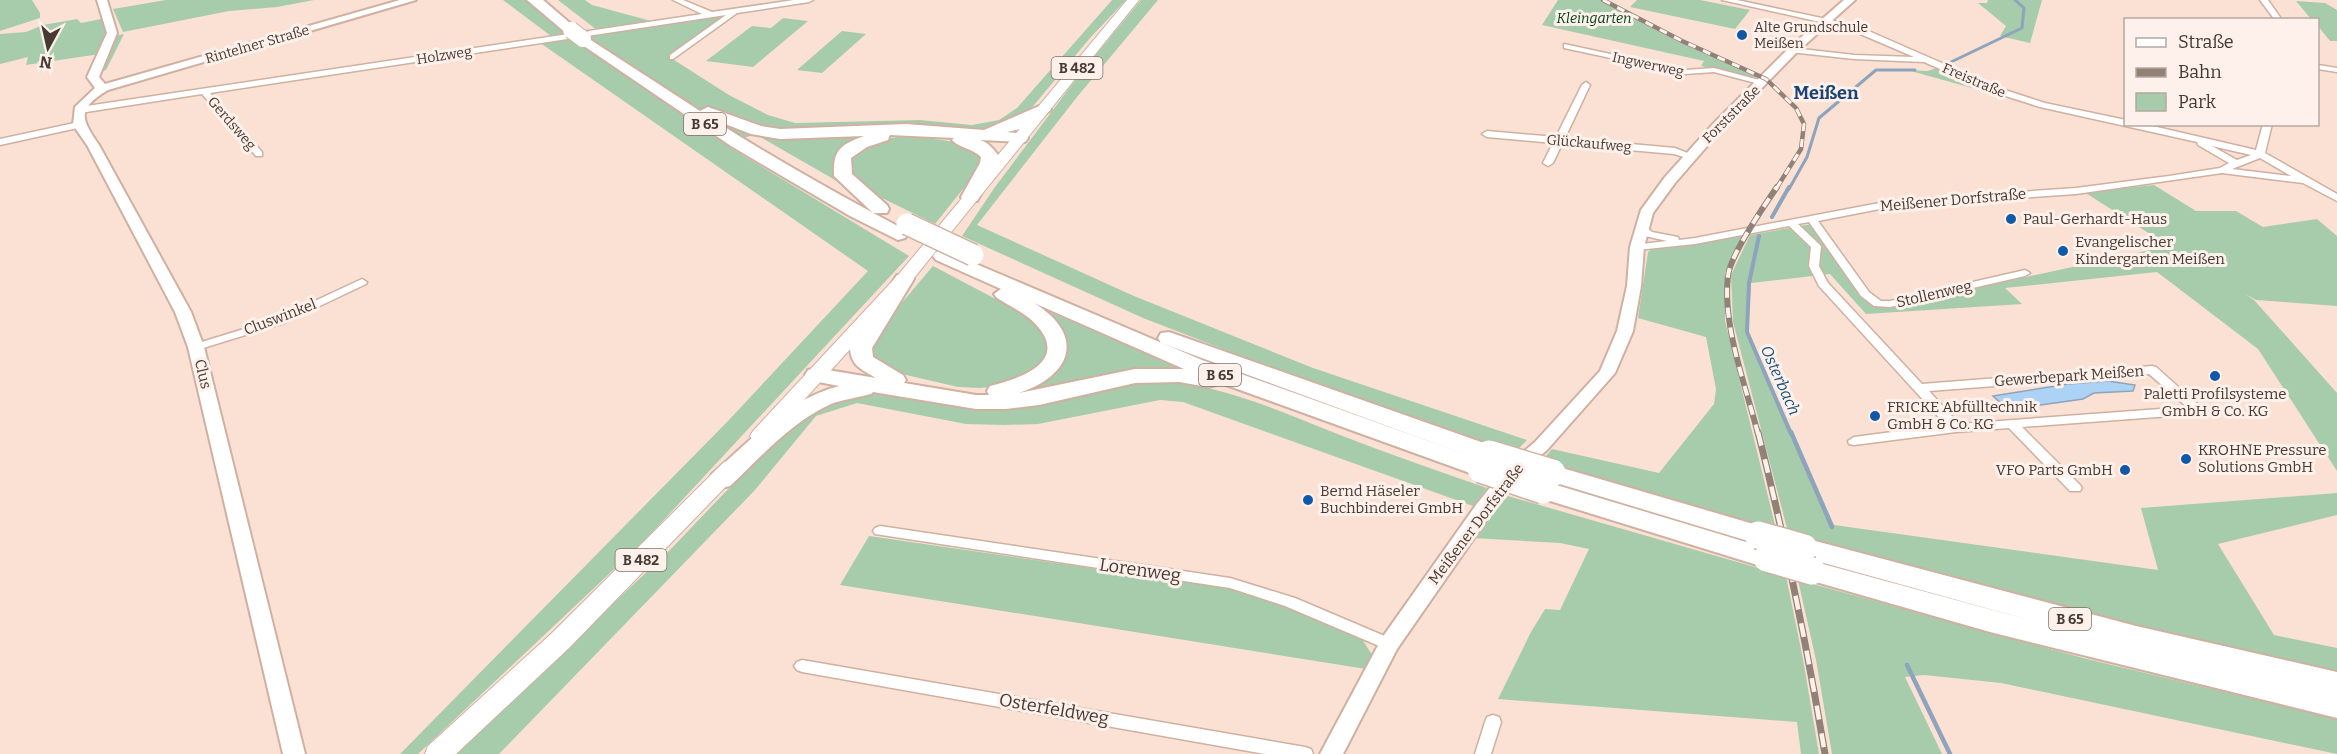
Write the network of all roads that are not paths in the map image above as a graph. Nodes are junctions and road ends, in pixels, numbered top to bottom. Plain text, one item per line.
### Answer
1 (102, 0) edge
2 (411, 0) edge
3 (534, 0) edge
4 (550, 0) edge
5 (677, 0) edge
6 (809, 0) edge
7 (1133, 0) edge
8 (1726, 0) edge
9 (1850, 0) edge
10 (2264, 0) edge
11 (736, 11) junction
12 (711, 15) junction
13 (2277, 18) edge
14 (1827, 21) junction
15 (584, 33) junction
16 (1567, 46) dead end
17 (1793, 50) junction
18 (673, 57) dead end
19 (1928, 60) junction
20 (2319, 67) edge
21 (2337, 69) edge
22 (1763, 82) junction
23 (1586, 85) dead end
24 (104, 88) junction
25 (205, 92) junction
26 (1043, 110) junction
27 (708, 112) junction
28 (80, 118) junction
29 (2124, 123) edge
30 (2139, 126) edge
31 (2267, 126) edge
32 (950, 134) junction
33 (1487, 134) dead end
34 (2193, 138) junction
35 (1558, 140) junction
36 (0, 142) edge
37 (1017, 142) junction
38 (259, 154) dead end
39 (2260, 154) junction
40 (1690, 156) junction
41 (1548, 163) dead end
42 (2237, 164) junction
43 (2222, 170) junction
44 (2310, 181) junction
45 (970, 197) junction
46 (2337, 198) edge
47 (880, 209) junction
48 (1812, 219) junction
49 (1791, 223) junction
50 (903, 229) junction
51 (1642, 229) junction
52 (1687, 242) junction
53 (1637, 248) junction
54 (967, 263) junction
55 (2025, 273) dead end
56 (904, 279) junction
57 (362, 282) dead end
58 (196, 347) junction
59 (820, 370) junction
60 (888, 384) junction
61 (1919, 388) junction
62 (1274, 395) junction
63 (2012, 424) junction
64 (1956, 428) junction
65 (1854, 441) dead end
66 (1485, 462) junction
67 (721, 480) junction
68 (2075, 488) dead end
69 (880, 531) dead end
70 (1808, 560) junction
71 (1389, 644) junction
72 (802, 666) dead end
73 (2337, 684) edge
74 (2337, 706) edge
75 (1493, 722) dead end
76 (294, 754) edge
77 (438, 754) edge
78 (1305, 754) edge
79 (1331, 754) edge
80 (1483, 754) edge

1 - 24 street
2 - 24 street, Rintelner Straße
3 - 15 highway, B 65
4 - 15 highway, B 65
5 - 12 street
6 - 11 street, Holzweg
7 - 26 main road, B 482
8 - 14 street
9 - 14 street, Forststraße
10 - 13 street
11 - 12 street, Holzweg
11 - 18 street
12 - 25 street, Holzweg
14 - 17 street, Forststraße
14 - 19 street, Freistraße
15 - 27 highway, B 65
15 - 50 highway, B 65
16 - 22 street, Ingwerweg
17 - 19 street
17 - 22 street, Forststraße
19 - 29 street, Freistraße
20 - 21 street
22 - 40 street, Forststraße
23 - 35 street
24 - 28 street
25 - 28 street, Holzweg
25 - 38 street, Gerdsweg
26 - 32 highway
26 - 37 main road, B 482
27 - 32 highway
27 - 47 highway, B 65
28 - 36 street, Holzweg
28 - 58 street, Clus
30 - 34 street
31 - 39 street
32 - 37 highway
32 - 45 highway
32 - 47 highway
33 - 35 street, Glückaufweg
34 - 39 street
34 - 42 street
35 - 40 street, Glückaufweg
35 - 41 street
37 - 45 main road, B 482
39 - 42 street, Meißener Dorfstraße
39 - 44 street
40 - 51 street, Forststraße
42 - 43 street, Meißener Dorfstraße
43 - 44 street, Meißener Dorfstraße
43 - 48 street, Meißener Dorfstraße
44 - 46 street
45 - 56 main road, B 482
47 - 50 highway, B 65
48 - 49 street, Meißener Dorfstraße
48 - 55 street, Stollenweg
49 - 52 street, Meißener Dorfstraße
49 - 61 street
50 - 54 highway, B 65, bridge
50 - 54 highway, B 65
51 - 52 street, Meißener Dorfstraße
51 - 53 street, Forststraße
52 - 53 street, Meißener Dorfstraße
53 - 71 street, Meißener Dorfstraße
54 - 60 highway
54 - 62 highway, B 65
54 - 66 highway, B 65
56 - 59 main road, B 482
56 - 60 highway
57 - 58 street, Cluswinkel
58 - 76 street, Clus
59 - 60 highway
59 - 67 main road, B 482
60 - 62 highway
60 - 67 highway
61 - 63 street, Gewerbepark Meißen
61 - 64 street
62 - 66 highway, B 65
63 - 64 street, Gewerbepark Meißen
63 - 68 street
64 - 65 street, Gewerbepark Meißen
66 - 70 highway, B 65, bridge
67 - 77 main road, B 482
69 - 71 street, Lorenweg
70 - 73 highway, B 65
70 - 74 highway, B 65
71 - 79 street, Meißener Dorfstraße
72 - 78 street, Osterfeldweg
75 - 80 street

